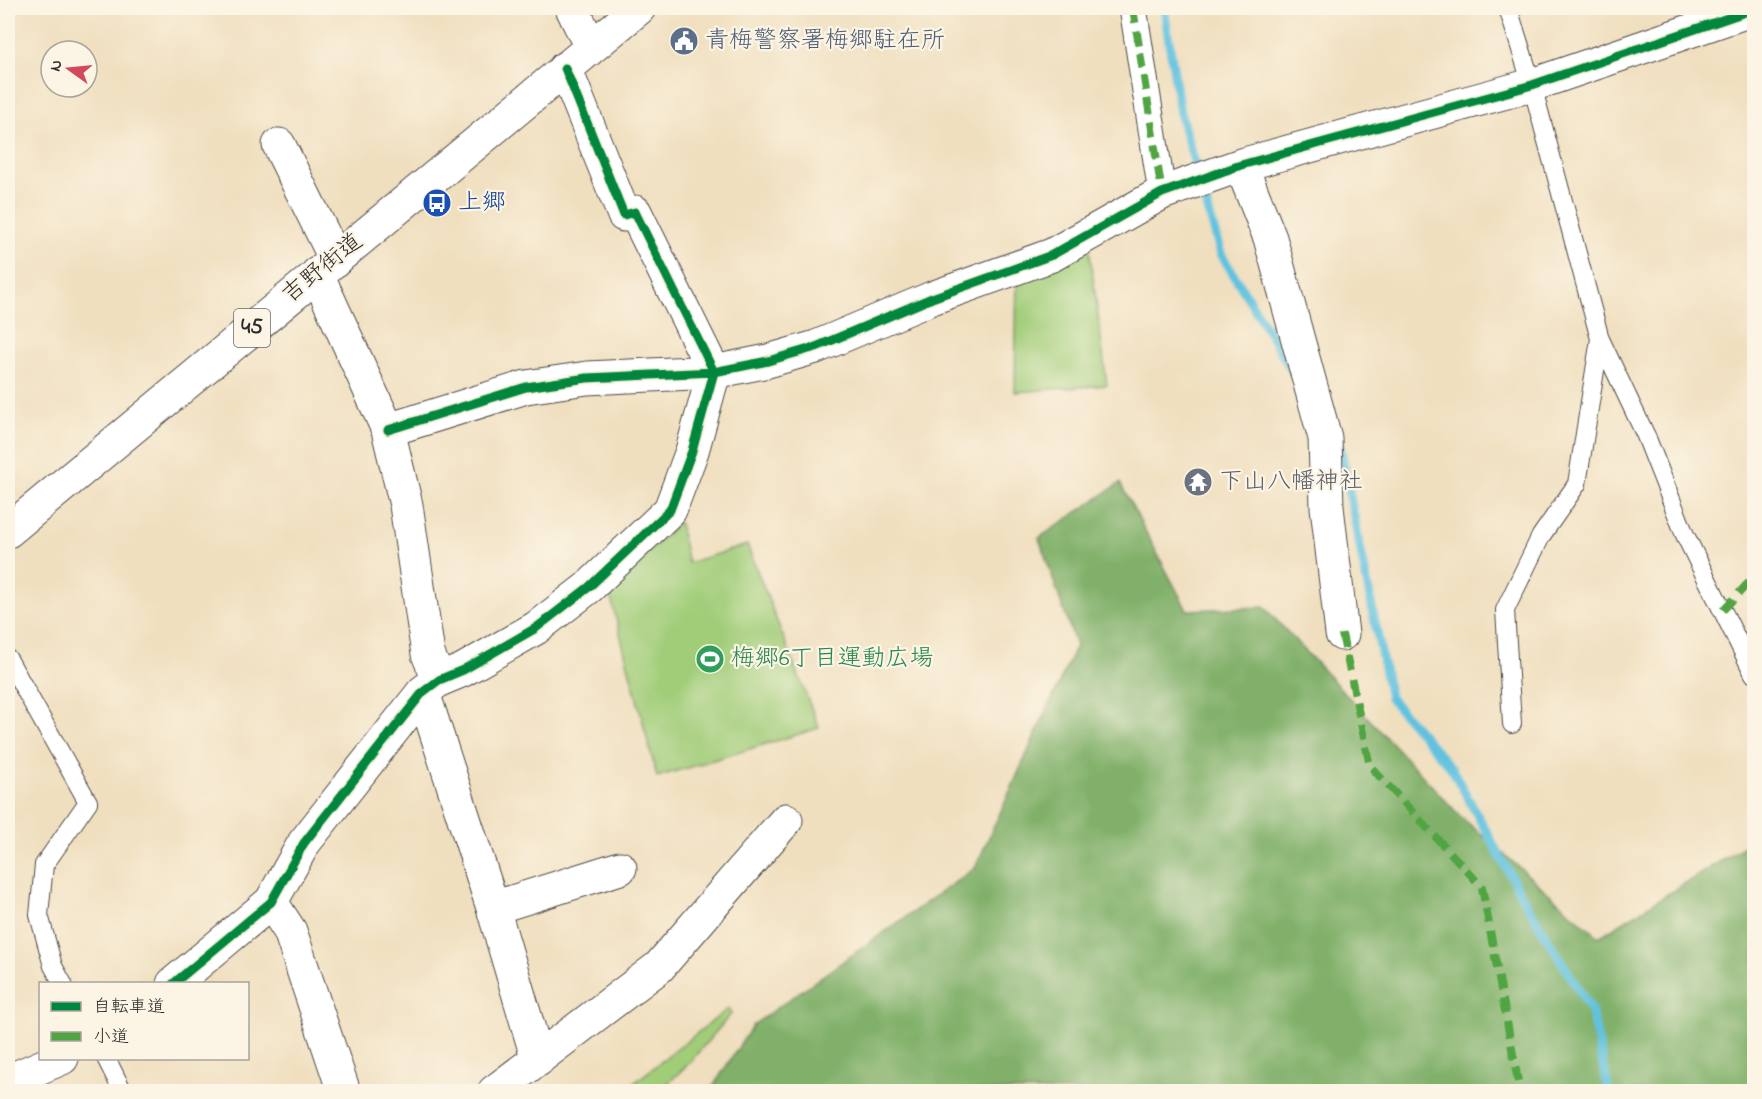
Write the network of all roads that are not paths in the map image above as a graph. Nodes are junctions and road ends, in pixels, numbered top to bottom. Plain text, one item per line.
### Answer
1 (572, 8) edge
2 (639, 8) edge
3 (1133, 8) edge
4 (1508, 8) edge
5 (1755, 9) edge
6 (591, 46) junction
7 (565, 68) junction
8 (1532, 85) junction
9 (279, 145) dead end
10 (1241, 165) junction
11 (1162, 193) junction
12 (326, 267) junction
13 (1600, 339) junction
14 (714, 372) junction
15 (388, 430) junction
16 (8, 531) edge
17 (1342, 634) dead end
18 (8, 659) edge
19 (1755, 674) edge
20 (431, 686) junction
21 (1512, 724) dead end
22 (786, 820) dead end
23 (620, 868) dead end
24 (271, 902) junction
25 (494, 908) junction
26 (62, 982) edge
27 (175, 982) edge
28 (60, 1060) edge
29 (107, 1060) edge
30 (538, 1060) junction
31 (8, 1081) edge
32 (123, 1092) edge
33 (344, 1092) edge
34 (494, 1092) edge

1 - 6 street
2 - 6 street, 吉野街道 / 45
3 - 11 street
4 - 8 lane
5 - 8 street
6 - 7 street, 吉野街道 / 45
7 - 12 street, 吉野街道 / 45
7 - 14 street
8 - 10 street
8 - 13 lane
9 - 12 street
10 - 11 street
10 - 17 street
11 - 14 street
12 - 15 street
12 - 16 street, 吉野街道 / 45
13 - 19 lane
13 - 21 lane
14 - 15 street
14 - 20 street
15 - 20 street
18 - 26 lane
20 - 24 street
20 - 25 street
22 - 30 street
23 - 25 street
24 - 27 street
24 - 33 street
25 - 30 street
28 - 31 street
29 - 32 lane
30 - 34 street

